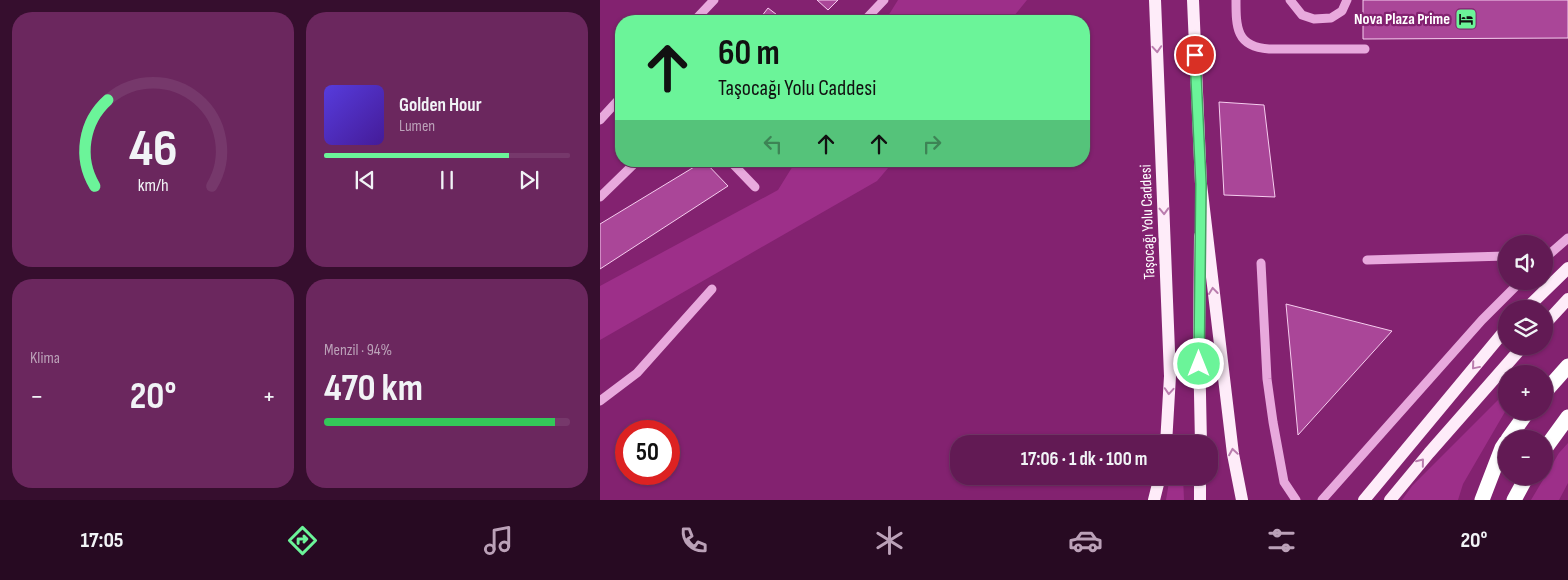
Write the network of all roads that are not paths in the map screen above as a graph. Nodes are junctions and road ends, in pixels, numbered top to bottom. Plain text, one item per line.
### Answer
1 (714, 0) edge
2 (884, 0) edge
3 (1155, 0) edge
4 (1193, 0) edge
5 (1236, 0) edge
6 (1290, 0) edge
7 (1347, 0) edge
8 (700, 15) edge
9 (870, 15) edge
10 (1365, 49) dead end
11 (615, 104) edge
12 (600, 120) edge
13 (631, 167) edge
14 (736, 167) edge
15 (1201, 184) junction
16 (755, 187) dead end
17 (600, 197) edge
18 (1568, 238) edge
19 (1553, 250) edge
20 (1498, 256) edge
21 (1367, 260) dead end
22 (1261, 263) dead end
23 (1568, 268) edge
24 (712, 289) dead end
25 (1512, 290) edge
26 (1568, 299) edge
27 (1535, 300) edge
28 (1553, 315) edge
29 (1498, 339) edge
30 (1515, 355) edge
31 (1568, 366) edge
32 (1553, 383) edge
33 (600, 401) edge
34 (1568, 417) edge
35 (1167, 435) edge
36 (1201, 435) edge
37 (1553, 438) edge
38 (1498, 458) edge
39 (1158, 485) edge
40 (1200, 485) edge
41 (1522, 485) edge
42 (1154, 500) edge
43 (1200, 500) edge
44 (1242, 500) edge
45 (1296, 500) edge
46 (1322, 500) edge
47 (1364, 500) edge
48 (1390, 500) edge
49 (1482, 500) edge
50 (1514, 500) edge

1 - 8 lane
2 - 9 lane
3 -> 35 main road, Taşocağı Yolu Caddesi
4 - 15 main road
5 - 10 lane
6 - 7 lane
11 - 12 lane
13 - 17 lane
14 - 16 lane
15 - 36 main road
44 -> 15 main road
18 - 19 lane
20 - 21 lane
22 - 45 lane
23 - 27 main road
24 - 33 lane
25 - 46 lane
26 - 28 main road
29 -> 47 main road
48 -> 30 main road
31 - 32 highway
34 - 37 highway
38 - 49 highway
39 - 42 main road
40 - 43 main road
41 - 50 highway

